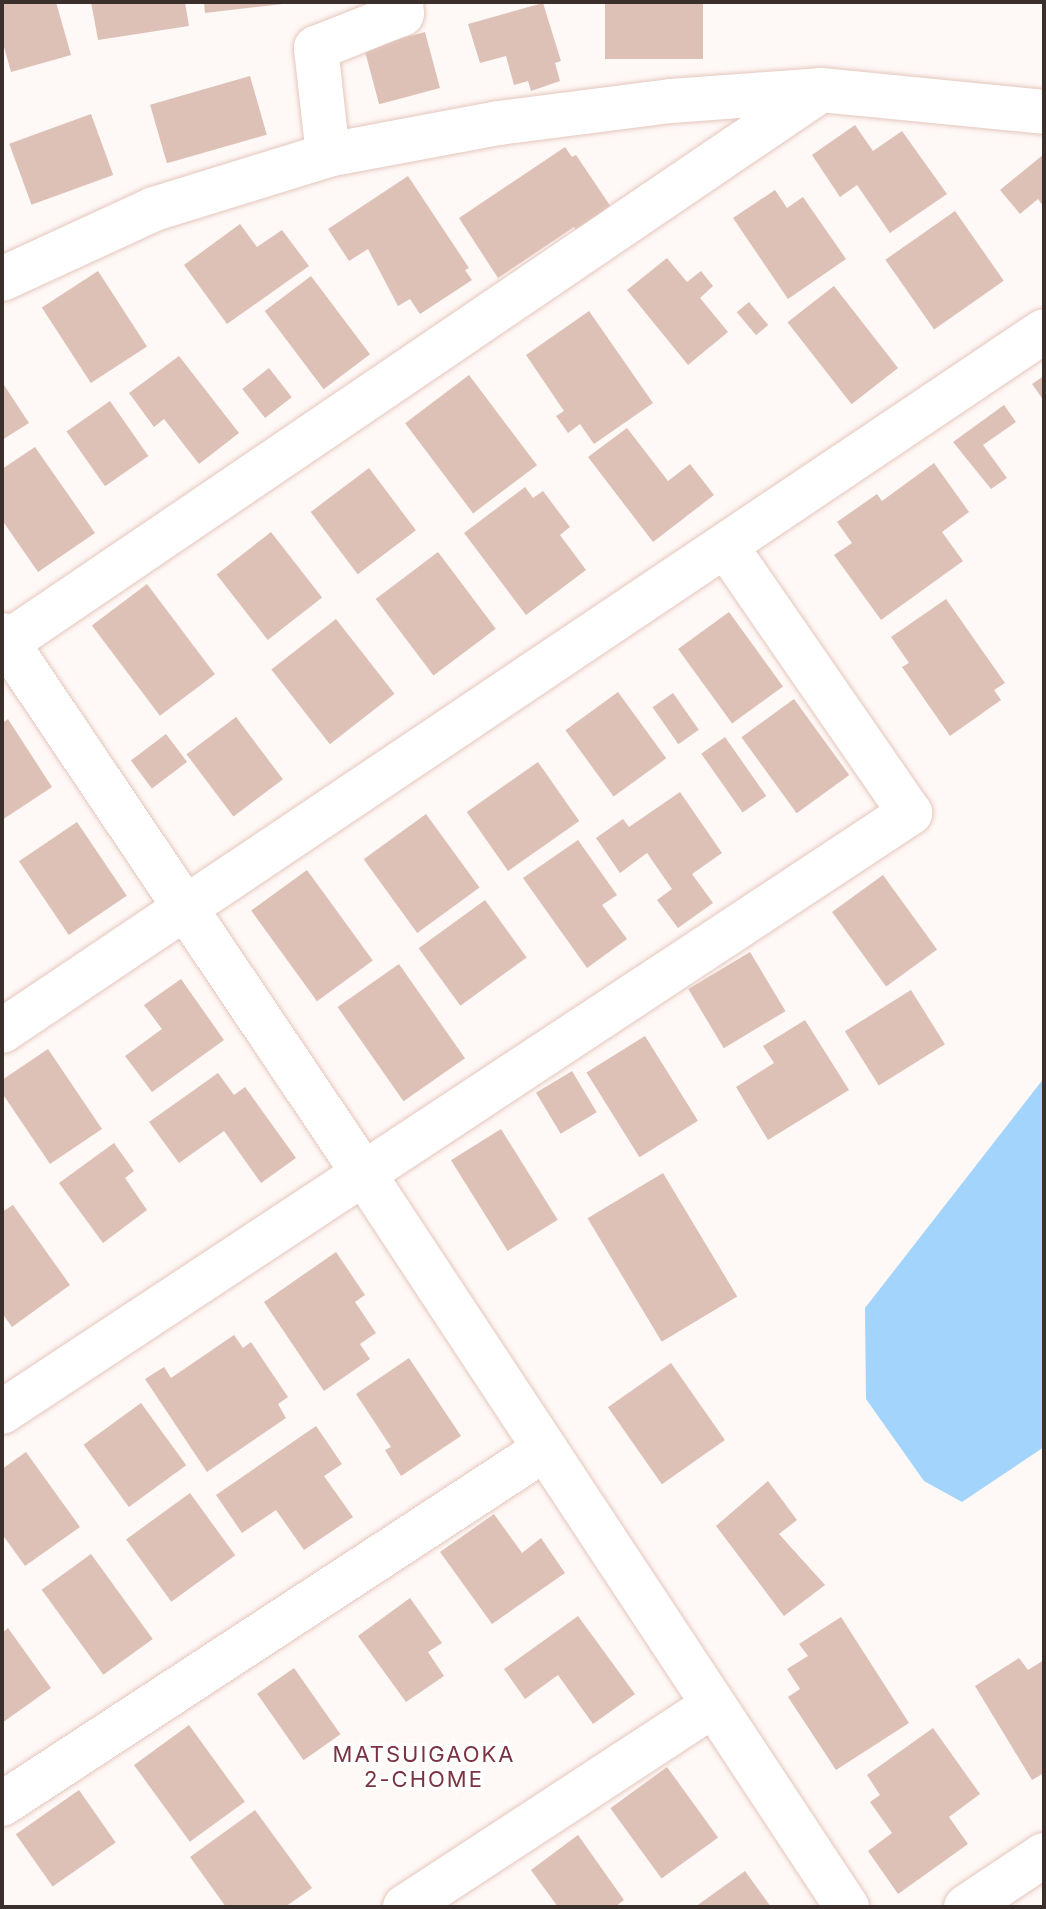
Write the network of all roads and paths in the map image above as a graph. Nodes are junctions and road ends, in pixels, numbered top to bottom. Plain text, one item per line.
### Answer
1 (401, 2) edge
2 (821, 90) junction
3 (1044, 112) edge
4 (328, 155) junction
5 (2, 279) edge
6 (1044, 331) edge
7 (726, 546) junction
8 (4, 641) edge
9 (187, 910) junction
10 (2, 1031) edge
11 (364, 1174) junction
12 (2, 1412) edge
13 (545, 1449) junction
14 (714, 1705) junction
15 (2, 1804) edge
16 (1044, 1855) edge
17 (405, 1907) edge
18 (847, 1907) edge
19 (966, 1907) edge

1 - 4 street
2 - 3 street
2 - 4 street
2 - 8 street
4 - 5 street
6 - 7 street
7 - 9 street
7 - 11 street
8 - 9 street
9 - 10 street
9 - 11 street
11 - 12 street
11 - 13 street
13 - 14 street
13 - 15 street
14 - 17 street
14 - 18 street
16 - 19 street

